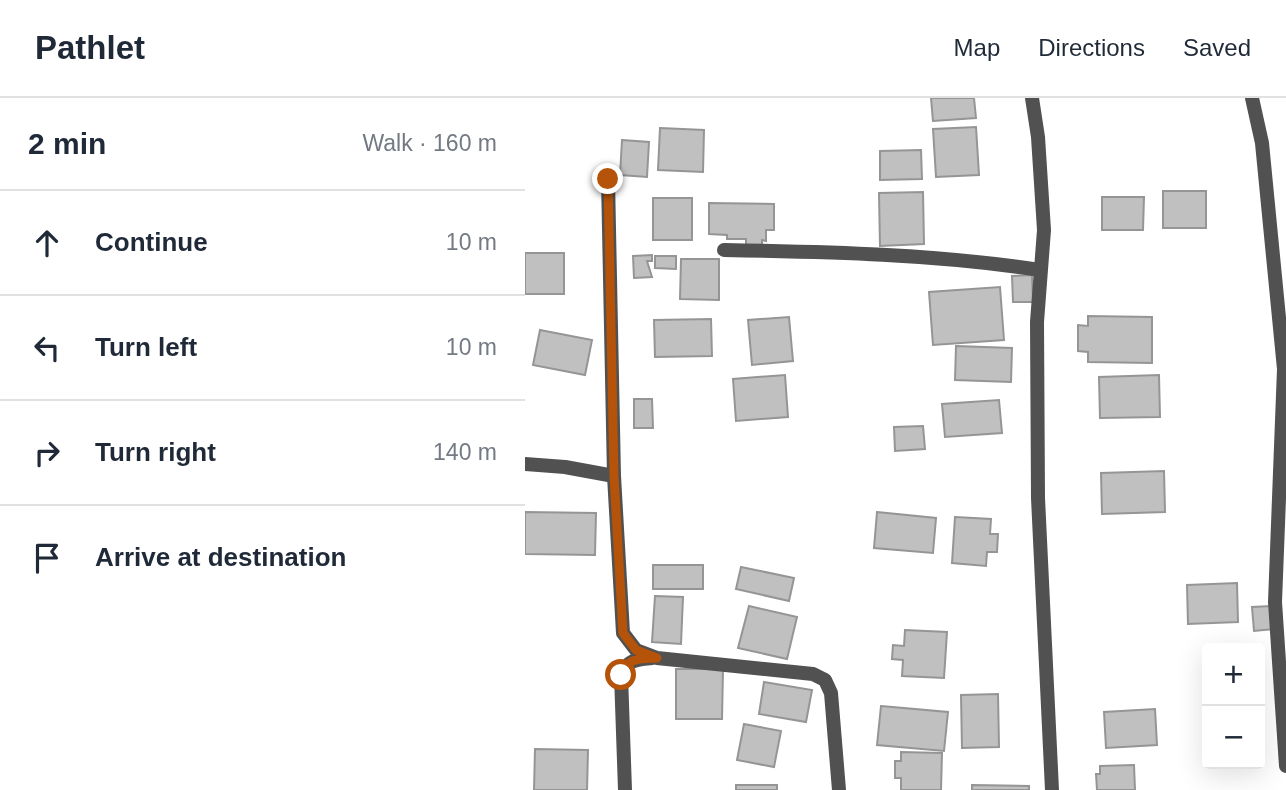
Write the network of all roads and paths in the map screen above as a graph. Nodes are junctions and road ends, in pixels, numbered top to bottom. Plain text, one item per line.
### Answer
1 (1031, 98) edge
2 (1252, 98) edge
3 (608, 179) dead end
4 (724, 250) dead end
5 (1040, 270) junction
6 (525, 464) edge
7 (614, 476) junction
8 (657, 658) junction
9 (1286, 766) edge
10 (625, 790) edge
11 (839, 790) edge
12 (1052, 790) edge

1 - 5 street
2 - 9 street
3 - 7 street
4 - 5 street
5 - 12 street
6 - 7 street
7 - 8 street
8 - 10 street
8 - 11 street

